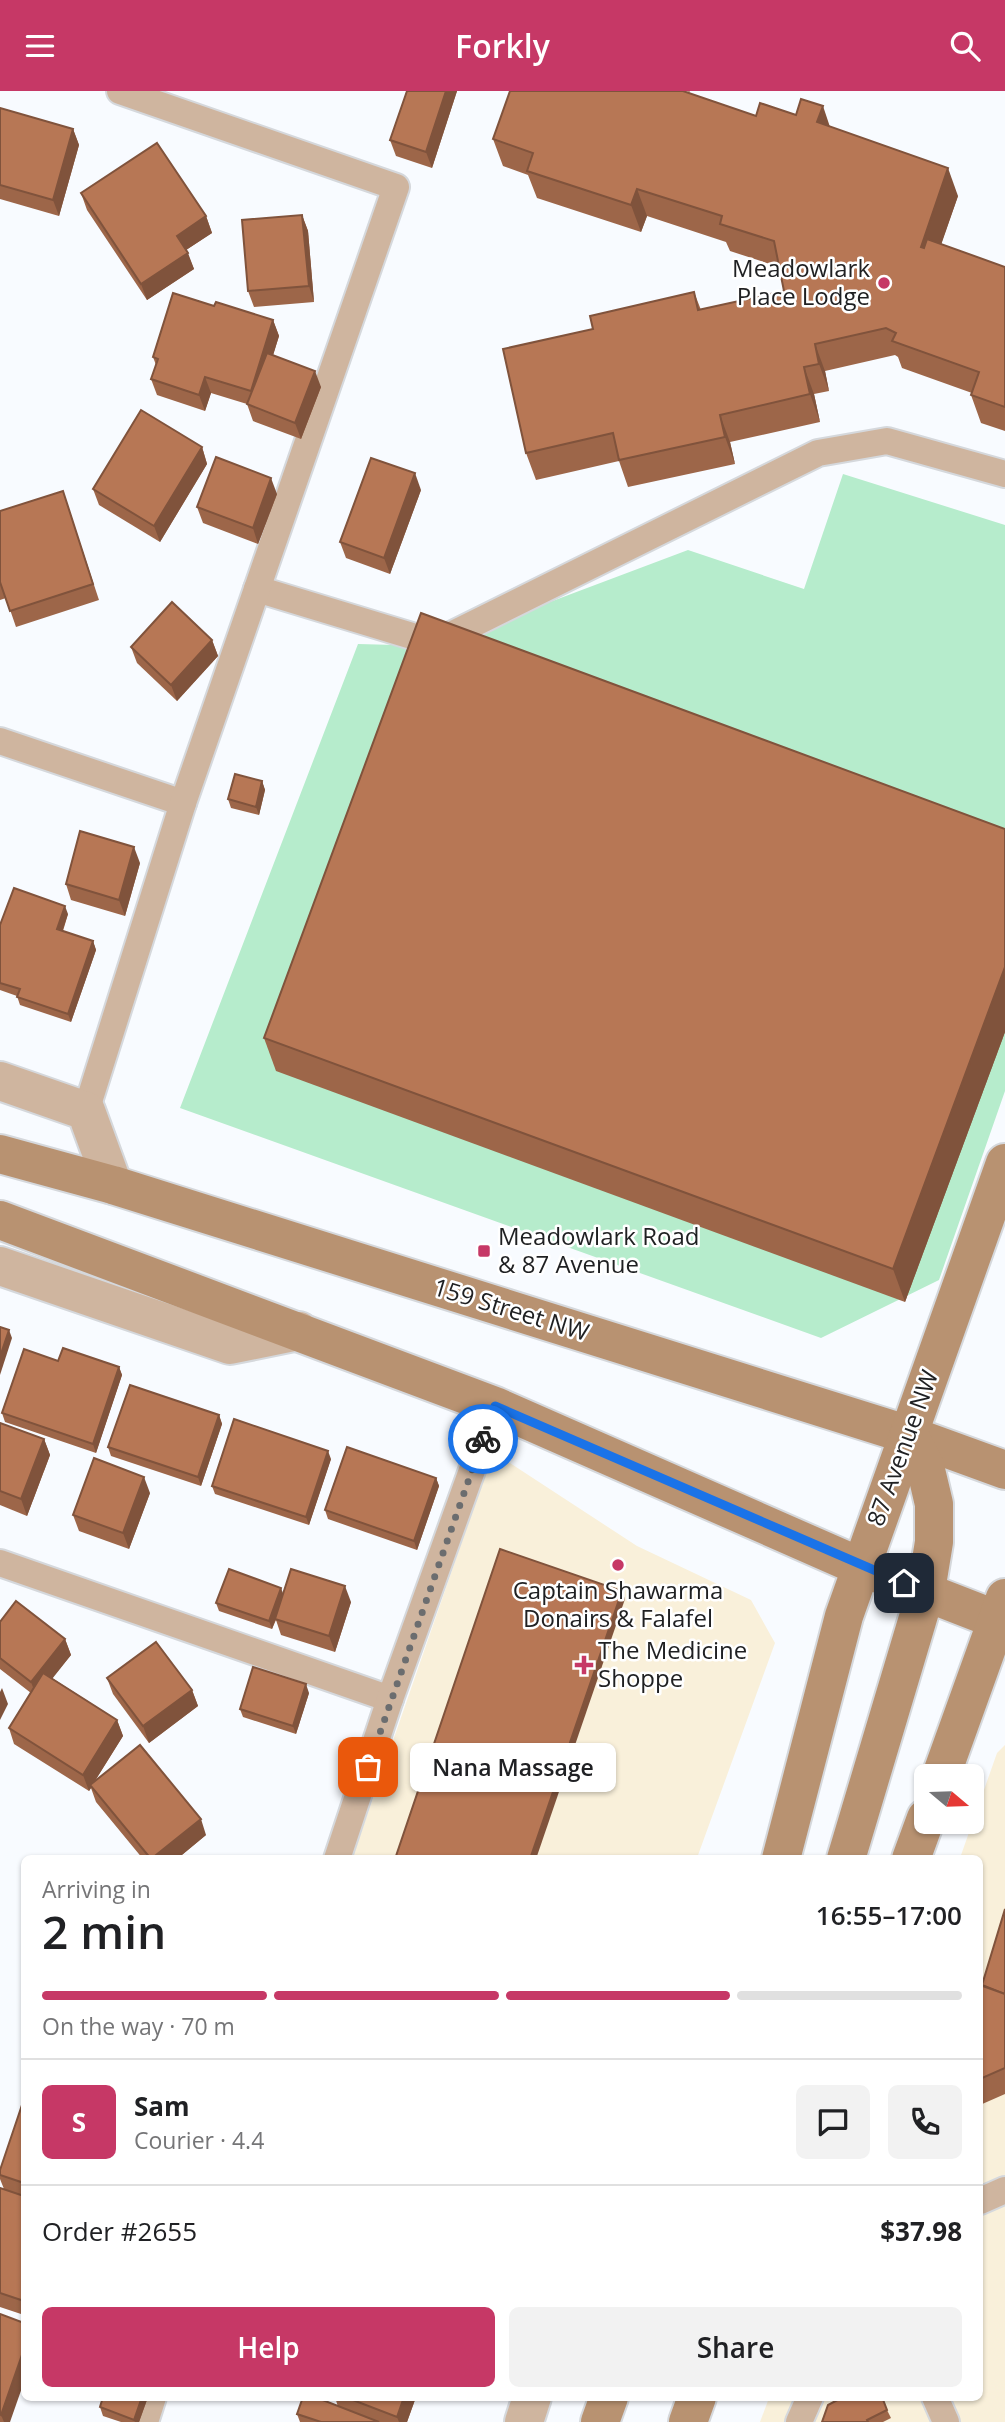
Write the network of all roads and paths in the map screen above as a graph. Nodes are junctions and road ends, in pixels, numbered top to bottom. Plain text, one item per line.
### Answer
1 (121, 91) edge
2 (1005, 474) edge
3 (257, 589) junction
4 (0, 741) edge
5 (183, 803) junction
6 (0, 1081) edge
7 (86, 1111) junction
8 (0, 1154) edge
9 (1005, 1163) edge
10 (113, 1185) junction
11 (0, 1220) edge
12 (0, 1266) edge
13 (299, 1331) junction
14 (495, 1406) junction
15 (909, 1435) junction
16 (1005, 1470) edge
17 (0, 1563) edge
18 (861, 1567) junction
19 (926, 1591) junction
20 (1002, 1613) edge
21 (390, 1699) junction
22 (945, 1764) edge
23 (920, 1834) edge
24 (338, 1855) edge
25 (782, 1855) edge
26 (847, 1855) edge
27 (912, 1855) edge
28 (1005, 2190) edge
29 (983, 2200) edge
30 (152, 2401) edge
31 (531, 2401) edge
32 (608, 2401) edge
33 (696, 2401) edge
34 (808, 2401) edge
35 (938, 2401) edge
36 (145, 2422) edge
37 (524, 2422) edge
38 (600, 2422) edge
39 (688, 2422) edge
40 (799, 2422) edge
41 (946, 2422) edge

1 - 3 lane
2 - 3 lane
3 - 5 lane
4 - 5 lane
5 - 7 lane
6 - 7 street
7 - 10 street
8 - 10 main road, 159 Street NW
9 - 15 main road, 87 Avenue NW
10 - 15 main road, 159 Street NW
11 - 13 main road
12 - 13 street
13 - 14 main road
14 - 18 main road
14 - 21 lane
15 - 16 main road, 159 Street NW
15 - 18 main road, 87 Avenue NW
15 - 19 main road
17 - 21 lane
18 - 19 main road
18 - 25 main road, 87 Avenue NW
19 - 20 main road
19 - 26 main road
20 - 22 main road
21 - 24 lane
23 - 27 main road
28 - 29 lane
30 - 36 lane
31 - 37 street
32 - 38 main road
33 - 39 main road
34 - 40 lane
35 - 41 lane

